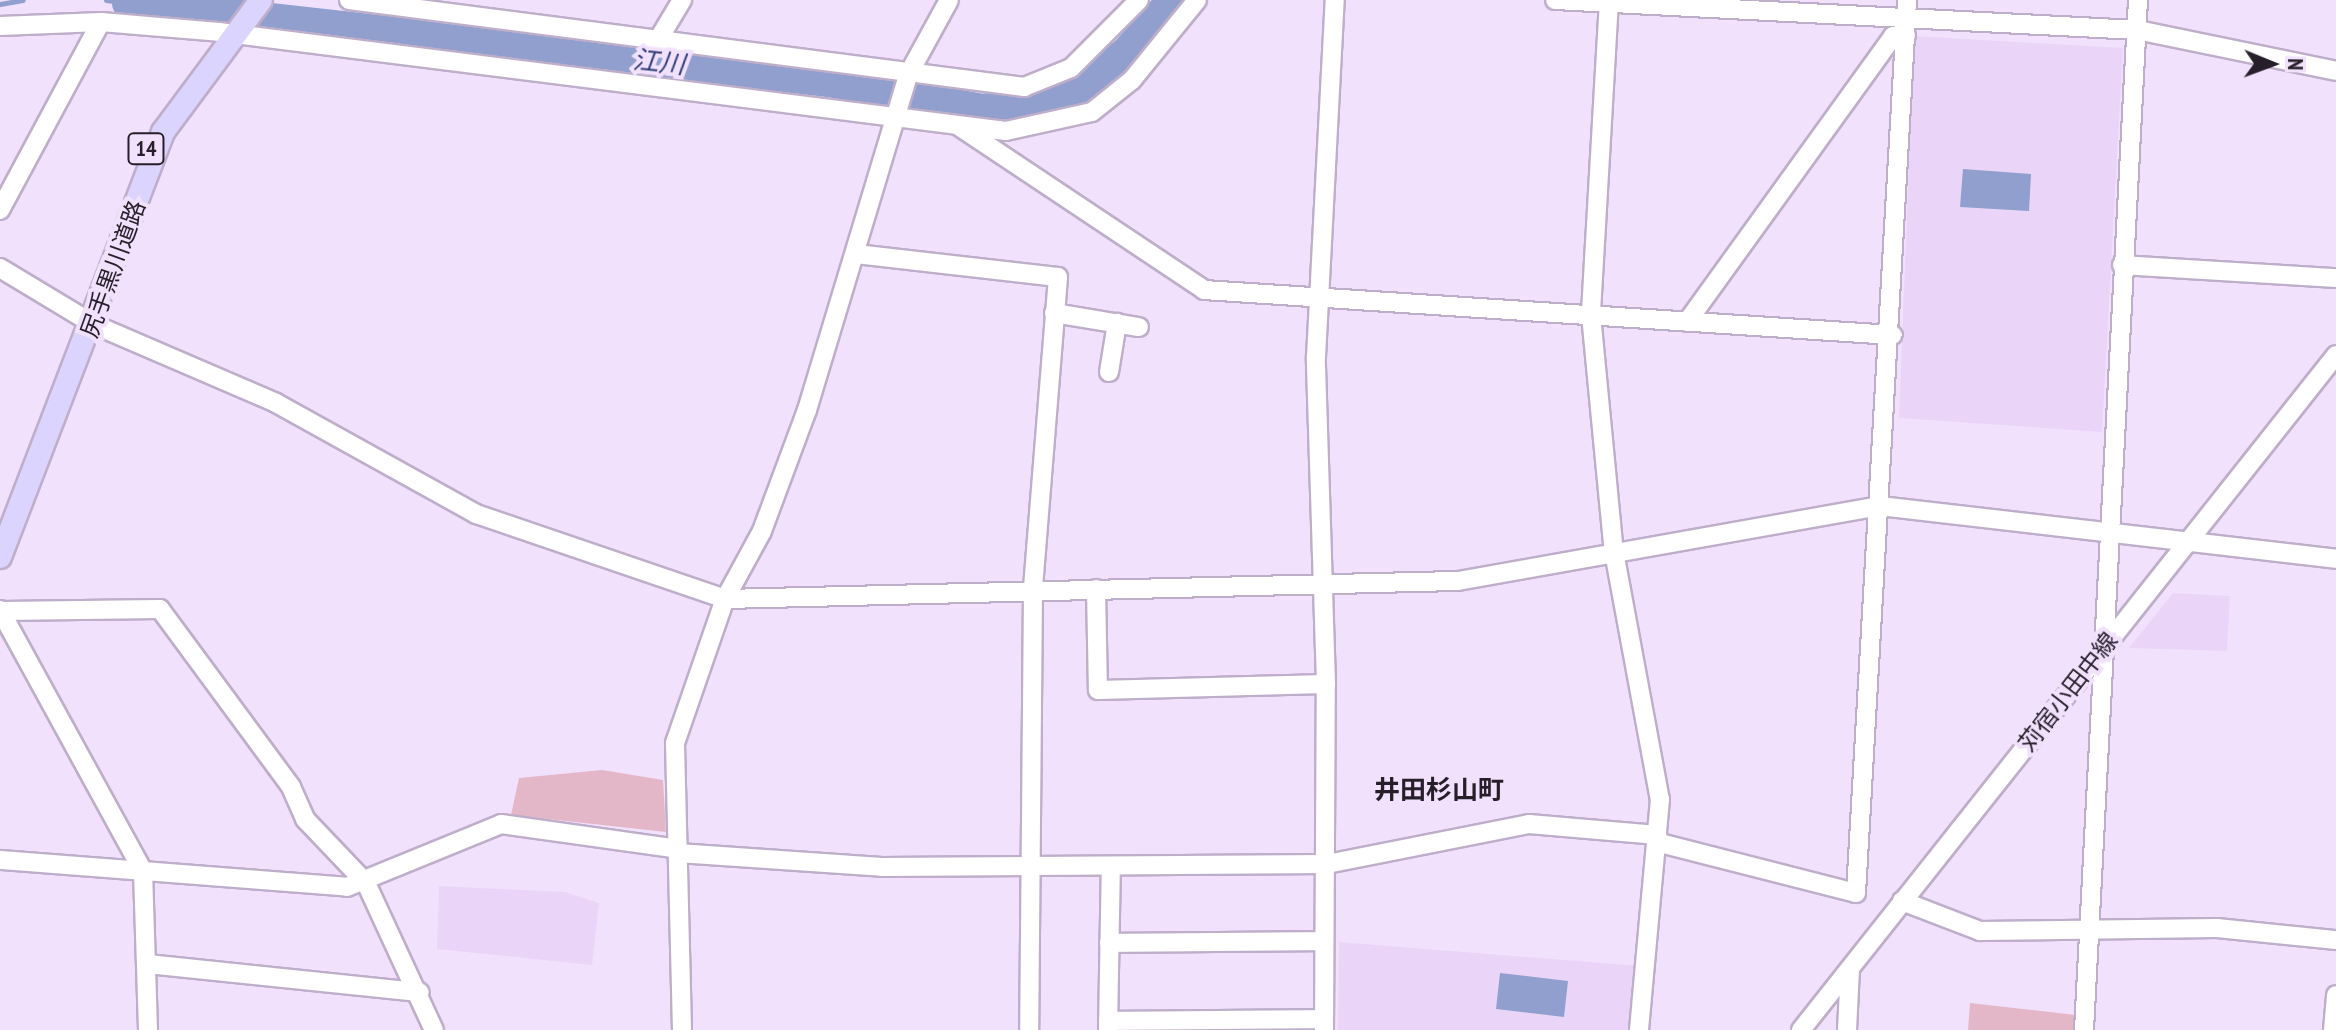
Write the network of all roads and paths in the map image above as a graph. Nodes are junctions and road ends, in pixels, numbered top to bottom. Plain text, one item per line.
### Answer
1 (248, 0) edge
2 (261, 0) edge
3 (349, 0) edge
4 (682, 0) edge
5 (949, 0) edge
6 (1139, 0) edge
7 (1197, 0) edge
8 (1335, 0) edge
9 (1555, 0) edge
10 (2138, 0) edge
11 (1609, 1) edge
12 (1792, 6) edge
13 (1906, 18) edge
14 (101, 22) junction
15 (0, 26) edge
16 (2137, 30) junction
17 (226, 33) junction
18 (658, 40) junction
19 (2336, 71) edge
20 (908, 75) junction
21 (898, 115) junction
22 (960, 127) junction
23 (0, 210) edge
24 (856, 254) junction
25 (2122, 265) junction
26 (0, 268) edge
27 (2336, 278) edge
28 (1318, 298) junction
29 (1054, 313) junction
30 (1591, 315) junction
31 (89, 322) junction
32 (1687, 322) junction
33 (1117, 323) junction
34 (1139, 327) dead end
35 (1893, 335) junction
36 (2336, 355) edge
37 (1109, 372) dead end
38 (1880, 506) junction
39 (2110, 531) junction
40 (0, 533) edge
41 (2189, 541) junction
42 (1614, 552) junction
43 (0, 557) edge
44 (2336, 559) edge
45 (1321, 583) junction
46 (1096, 589) junction
47 (1033, 591) junction
48 (725, 599) junction
49 (0, 611) edge
50 (2103, 648) junction
51 (1326, 684) junction
52 (1657, 838) junction
53 (678, 851) junction
54 (0, 860) edge
55 (1327, 864) junction
56 (1030, 865) junction
57 (1111, 866) junction
58 (143, 871) junction
59 (366, 883) junction
60 (1902, 901) junction
61 (2090, 935) junction
62 (2336, 940) edge
63 (1324, 941) junction
64 (1109, 943) junction
65 (147, 964) junction
66 (1850, 969) junction
67 (420, 992) junction
68 (2336, 995) edge
69 (1324, 1024) edge
70 (1108, 1026) edge
71 (148, 1030) edge
72 (434, 1030) edge
73 (682, 1030) edge
74 (1029, 1030) edge
75 (1639, 1030) edge
76 (1801, 1030) edge
77 (1847, 1030) edge
78 (2084, 1030) edge
79 (2333, 1030) edge

1 - 17 main road, 尻手黒川道路 / 14
2 - 17 main road, 尻手黒川道路 / 14
3 - 18 street
4 - 18 street
5 - 20 street
6 - 20 street
7 - 22 street
8 - 28 street
9 - 11 street
10 - 16 street
11 - 12 street
11 - 30 street
12 - 13 street
13 - 16 street
13 - 32 street
13 - 35 street
14 - 15 street
14 - 17 street
14 - 23 street
16 - 19 street
16 - 25 street
17 - 21 street
17 - 31 main road, 尻手黒川道路 / 14
18 - 20 street
20 - 21 street
21 - 22 street
21 - 24 street
22 - 28 street
24 - 29 street
24 - 48 street
25 - 27 street
25 - 39 street
26 - 31 street
28 - 30 street
28 - 45 street
29 - 33 street
29 - 47 street
30 - 32 street
30 - 42 street
31 - 40 main road, 尻手黒川道路 / 14
31 - 43 main road, 尻手黒川道路 / 14
31 - 48 street
32 - 35 street
33 - 34 street
33 - 37 street
35 - 38 street
36 - 41 street, 苅宿小田中線
38 - 39 street
38 - 42 street
38 - 52 street
39 - 41 street
39 - 50 street
41 - 44 street
41 - 50 street, 苅宿小田中線
42 - 45 street
42 - 52 street
45 - 46 street
45 - 51 street
46 - 47 street
46 - 51 street
47 - 48 street
47 - 56 street
48 - 53 street
49 - 58 street
49 - 59 street
50 - 60 street, 苅宿小田中線
50 - 61 street
51 - 55 street
52 - 55 street
52 - 75 street
53 - 56 street
53 - 59 street
53 - 73 street
54 - 58 street
55 - 57 street
55 - 63 street
56 - 57 street
56 - 74 street
57 - 64 street
58 - 59 street
58 - 65 street
59 - 67 street
60 - 61 street
60 - 66 street, 苅宿小田中線
61 - 62 street
61 - 78 street
63 - 64 street
63 - 69 street
64 - 70 street
65 - 67 street
65 - 71 street
66 - 76 street, 苅宿小田中線
66 - 77 street
67 - 72 street
68 - 79 street
69 - 70 street

